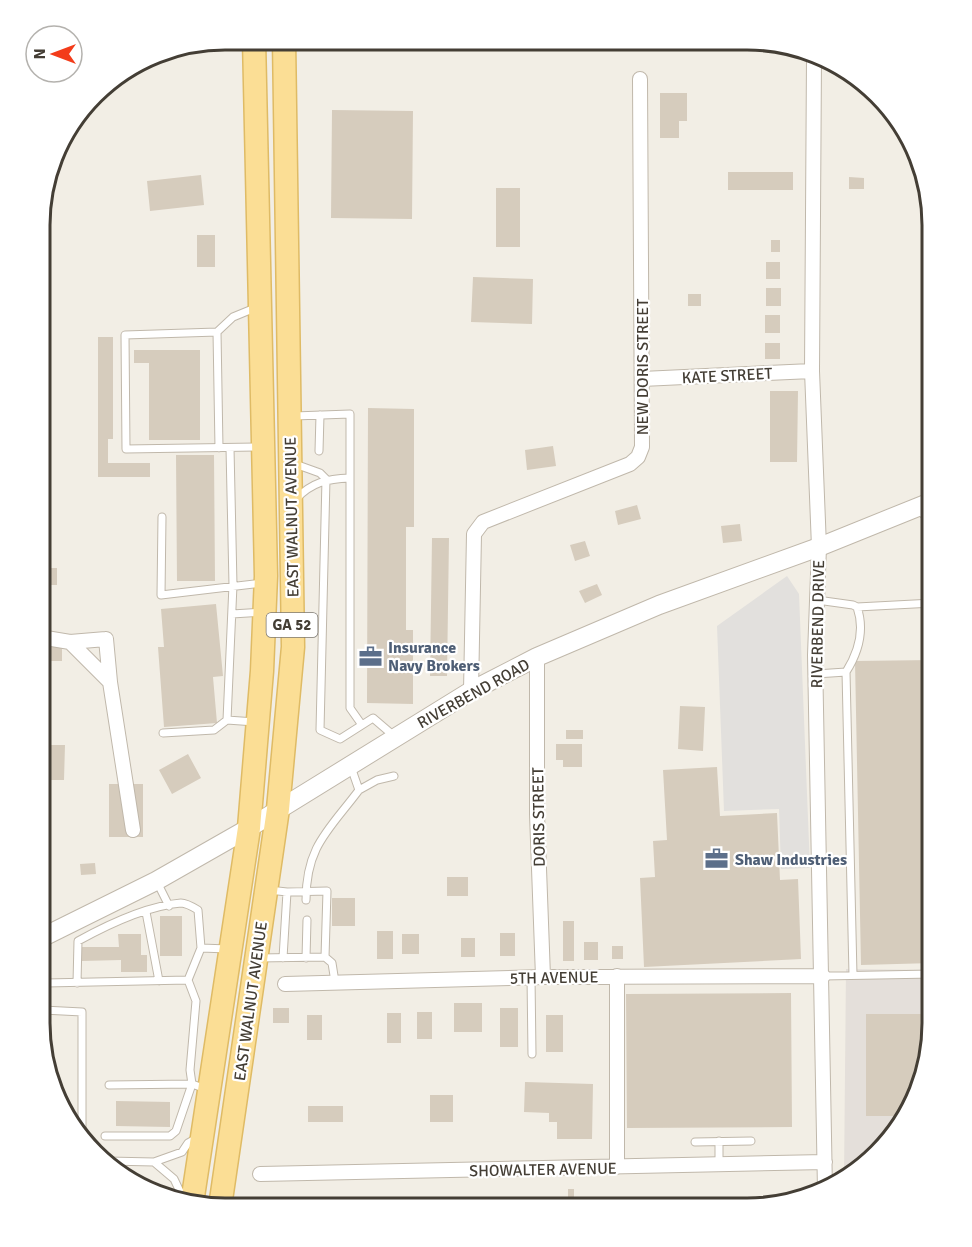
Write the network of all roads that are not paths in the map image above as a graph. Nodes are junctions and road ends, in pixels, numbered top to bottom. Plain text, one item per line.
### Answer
1 (254, 50) edge
2 (284, 50) edge
3 (814, 63) edge
4 (640, 79) dead end
5 (260, 306) junction
6 (217, 332) junction
7 (812, 371) junction
8 (642, 379) junction
9 (320, 415) junction
10 (289, 416) junction
11 (263, 447) junction
12 (219, 448) junction
13 (230, 448) junction
14 (320, 451) dead end
15 (290, 461) junction
16 (350, 478) junction
17 (326, 480) junction
18 (291, 504) junction
19 (922, 505) edge
20 (162, 517) dead end
21 (819, 547) junction
22 (265, 583) junction
23 (233, 585) junction
24 (817, 600) junction
25 (922, 604) edge
26 (857, 607) junction
27 (264, 612) junction
28 (232, 614) junction
29 (50, 639) edge
30 (106, 639) junction
31 (70, 642) junction
32 (537, 657) junction
33 (88, 660) junction
34 (846, 672) junction
35 (815, 674) junction
36 (110, 682) junction
37 (471, 691) junction
38 (227, 720) junction
39 (258, 723) junction
40 (362, 725) junction
41 (163, 733) dead end
42 (396, 737) junction
43 (351, 765) junction
44 (394, 776) dead end
45 (359, 790) junction
46 (278, 809) junction
47 (249, 828) junction
48 (133, 830) dead end
49 (156, 881) junction
50 (277, 891) junction
51 (306, 892) junction
52 (306, 900) dead end
53 (169, 906) junction
54 (146, 912) junction
55 (110, 913) junction
56 (306, 920) dead end
57 (50, 935) edge
58 (201, 948) junction
59 (230, 949) junction
60 (325, 957) junction
61 (256, 958) junction
62 (283, 958) junction
63 (306, 958) junction
64 (922, 974) edge
65 (854, 975) junction
66 (617, 976) junction
67 (823, 976) junction
68 (537, 977) junction
69 (188, 980) junction
70 (159, 981) junction
71 (335, 982) junction
72 (50, 983) edge
73 (77, 983) junction
74 (285, 984) dead end
75 (50, 1010) edge
76 (531, 1054) dead end
77 (109, 1085) dead end
78 (200, 1087) junction
79 (82, 1123) edge
80 (202, 1135) junction
81 (105, 1136) dead end
82 (719, 1141) junction
83 (751, 1141) dead end
84 (695, 1142) dead end
85 (119, 1162) edge
86 (154, 1162) junction
87 (825, 1162) junction
88 (719, 1165) junction
89 (616, 1167) junction
90 (260, 1174) dead end
91 (825, 1179) edge
92 (180, 1191) edge
93 (193, 1194) edge
94 (221, 1197) edge

1 - 2 main road
1 - 5 main road, EAST WALNUT AVENUE / GA 52
2 - 10 main road, EAST WALNUT AVENUE / GA 52
3 - 7 street, RIVERBEND DRIVE
4 - 8 street, NEW DORIS STREET
5 - 6 lane
5 - 11 main road, EAST WALNUT AVENUE / GA 52
6 - 12 lane
6 - 12 lane
7 - 8 street, KATE STREET
7 - 21 street, RIVERBEND DRIVE
8 - 37 street, NEW DORIS STREET
9 - 10 lane
9 - 14 lane
9 - 16 lane
10 - 15 main road, EAST WALNUT AVENUE / GA 52
11 - 13 lane
11 - 22 main road, EAST WALNUT AVENUE / GA 52
12 - 13 lane
13 - 23 lane
15 - 17 lane
15 - 18 main road, EAST WALNUT AVENUE / GA 52
16 - 17 lane
16 - 40 lane
17 - 18 lane
17 - 40 lane
18 - 46 main road, EAST WALNUT AVENUE / GA 52
19 - 21 street, RIVERBEND ROAD
20 - 23 lane
21 - 24 street, RIVERBEND DRIVE
21 - 32 street, RIVERBEND ROAD
22 - 23 lane
22 - 27 main road, EAST WALNUT AVENUE / GA 52
23 - 28 lane
24 - 26 lane
24 - 35 street, RIVERBEND DRIVE
25 - 26 lane
26 - 34 lane
27 - 28 lane
27 - 39 main road, EAST WALNUT AVENUE / GA 52
28 - 38 lane
29 - 31 street
30 - 31 street
30 - 33 street
30 - 36 street
31 - 33 street
32 - 37 street, RIVERBEND ROAD
32 - 68 street, DORIS STREET
33 - 36 street
34 - 35 lane
34 - 65 lane
35 - 67 street, RIVERBEND DRIVE
36 - 48 street
37 - 42 street, RIVERBEND ROAD
38 - 39 lane
38 - 41 lane
39 - 47 main road, EAST WALNUT AVENUE / GA 52
40 - 42 lane
42 - 43 street, RIVERBEND ROAD
43 - 45 lane
43 - 46 street, RIVERBEND ROAD
44 - 45 lane
45 - 51 lane
46 - 47 street, RIVERBEND ROAD
46 - 50 main road, EAST WALNUT AVENUE / GA 52
47 - 49 street, RIVERBEND ROAD
47 - 59 main road, EAST WALNUT AVENUE / GA 52
49 - 53 lane
49 - 55 street, RIVERBEND ROAD
50 - 51 lane
50 - 61 main road, EAST WALNUT AVENUE / GA 52
50 - 62 lane
51 - 52 lane
51 - 60 lane
53 - 54 lane
53 - 58 lane
54 - 55 lane
54 - 70 lane
55 - 57 street, RIVERBEND ROAD
55 - 73 lane
56 - 63 lane
58 - 59 lane
58 - 69 lane
59 - 78 main road, EAST WALNUT AVENUE / GA 52
60 - 63 lane
60 - 71 lane
61 - 62 lane
61 - 94 main road, EAST WALNUT AVENUE / GA 52
62 - 63 lane
64 - 65 lane
65 - 67 lane
66 - 67 street, 5TH AVENUE
66 - 68 street, 5TH AVENUE
66 - 89 street
67 - 87 street, RIVERBEND DRIVE
68 - 71 street, 5TH AVENUE
68 - 76 lane
69 - 70 lane
69 - 78 lane
70 - 73 lane
71 - 74 street, 5TH AVENUE
72 - 73 lane
75 - 79 lane
77 - 78 lane
78 - 80 main road, EAST WALNUT AVENUE / GA 52
78 - 81 lane
80 - 86 lane
80 - 93 main road, EAST WALNUT AVENUE / GA 52
82 - 83 lane
82 - 84 lane
82 - 88 lane
85 - 86 lane
86 - 92 lane
87 - 88 street, SHOWALTER AVENUE
87 - 91 street, RIVERBEND DRIVE
88 - 89 street, SHOWALTER AVENUE
89 - 90 street, SHOWALTER AVENUE

